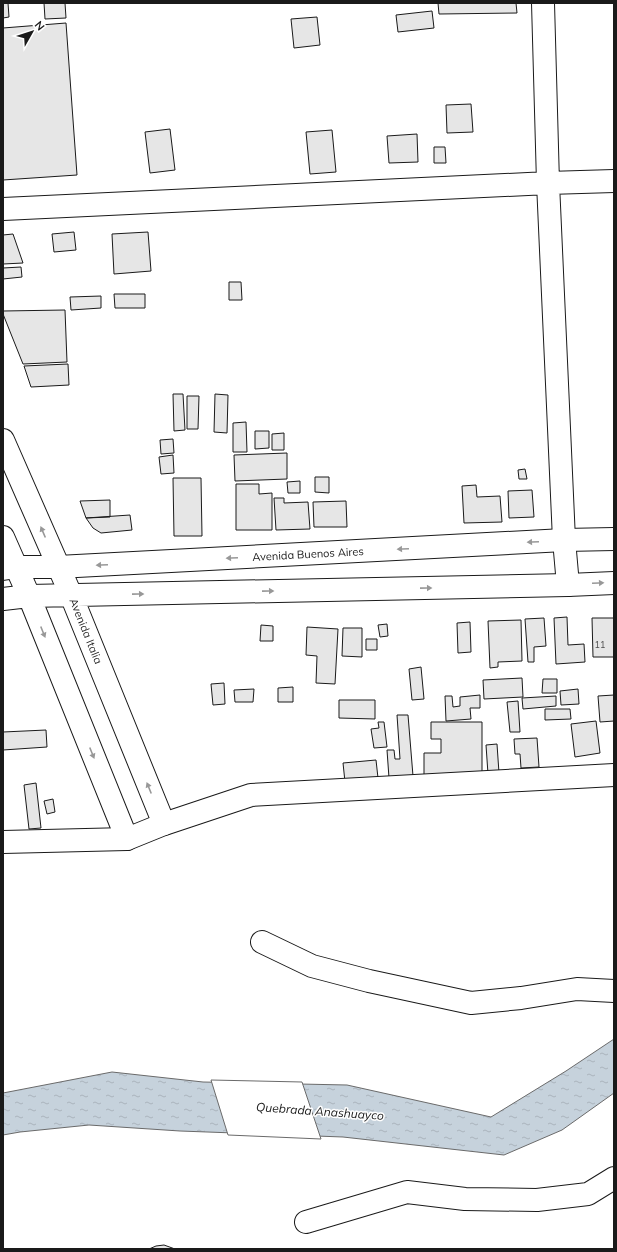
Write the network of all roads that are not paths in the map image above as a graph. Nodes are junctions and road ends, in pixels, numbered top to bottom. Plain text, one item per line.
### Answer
1 (543, 3) edge
2 (614, 181) edge
3 (548, 183) junction
4 (3, 209) edge
5 (3, 440) edge
6 (3, 537) edge
7 (614, 539) edge
8 (564, 540) junction
9 (58, 567) junction
10 (9, 568) edge
11 (614, 582) edge
12 (568, 585) junction
13 (71, 595) junction
14 (29, 596) junction
15 (3, 599) edge
16 (614, 774) edge
17 (164, 824) junction
18 (127, 839) junction
19 (3, 842) edge
20 (262, 942) dead end
21 (614, 991) edge
22 (614, 1178) edge
23 (306, 1222) dead end

1 - 3 street
2 - 3 street
3 - 4 street
3 - 8 street
9 -> 5 street, Avenida Italia
6 - 10 street
7 - 8 street, Avenida Buenos Aires
8 -> 9 street, Avenida Buenos Aires
8 - 12 street
9 - 10 street, Avenida Buenos Aires
9 - 13 street, Avenida Italia
10 - 14 street
12 -> 11 street
13 -> 12 street
13 - 14 street
17 -> 13 street, Avenida Italia
14 - 15 street
14 -> 18 street
16 - 17 street
17 - 18 street
18 - 19 street
20 - 21 street
22 - 23 street

